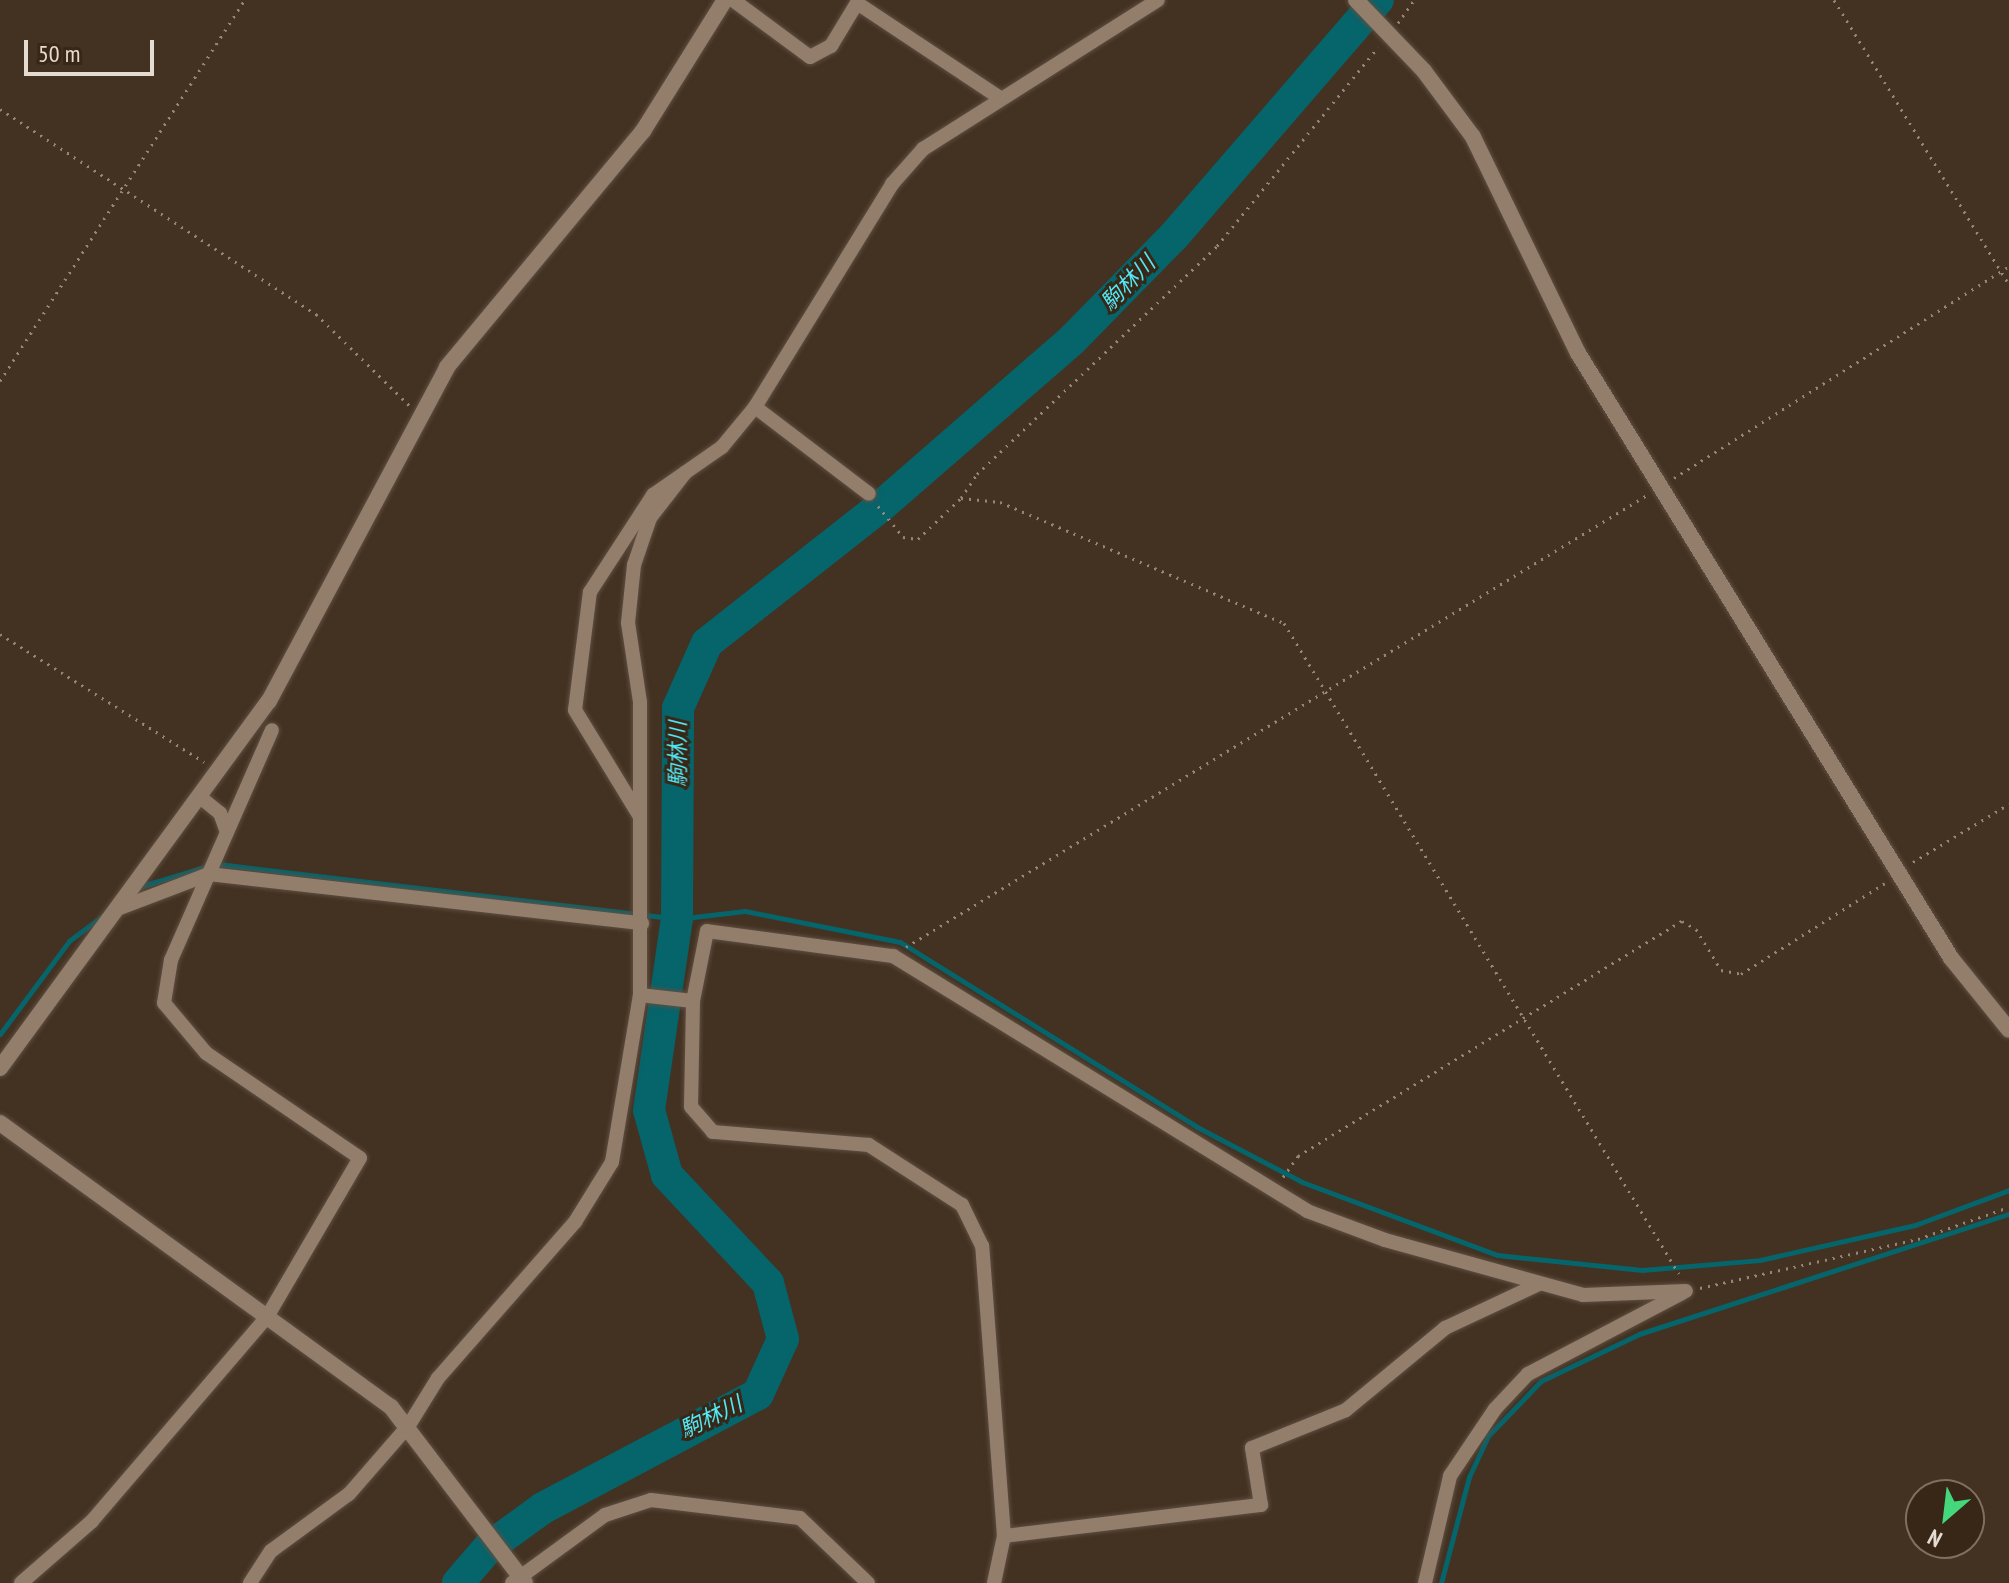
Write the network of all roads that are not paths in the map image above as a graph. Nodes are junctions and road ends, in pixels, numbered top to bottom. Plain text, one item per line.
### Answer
1 (725, 0) edge
2 (733, 0) edge
3 (1158, 0) edge
4 (1356, 0) edge
5 (1000, 98) junction
6 (755, 407) junction
7 (685, 473) junction
8 (869, 494) road end
9 (272, 730) dead end
10 (200, 797) junction
11 (639, 815) junction
12 (227, 832) junction
13 (209, 874) junction
14 (120, 908) junction
15 (642, 923) junction
16 (640, 995) junction
17 (693, 1001) junction
18 (2009, 1030) edge
19 (0, 1068) edge
20 (0, 1123) edge
21 (1539, 1284) junction
22 (267, 1317) junction
23 (409, 1425) junction
24 (1004, 1536) junction
25 (517, 1576) edge
26 (21, 1583) edge
27 (250, 1583) edge
28 (868, 1583) edge
29 (994, 1583) edge
30 (1425, 1583) edge

1 - 10 street
2 - 5 street
3 - 5 street
4 - 18 street
5 - 6 street
6 - 7 street
6 - 8 street
7 - 11 street
7 - 11 street
9 - 12 street
10 - 12 street
10 - 14 street
11 - 15 street
12 - 13 street
13 - 14 street
13 - 15 street
13 - 22 street
14 - 19 street
15 - 16 street
16 - 17 street
16 - 23 street
17 - 21 street
17 - 24 street
20 - 22 street
21 - 24 street
21 - 30 street
22 - 23 street
22 - 26 street
23 - 25 street
23 - 27 street
24 - 29 street
25 - 28 street

